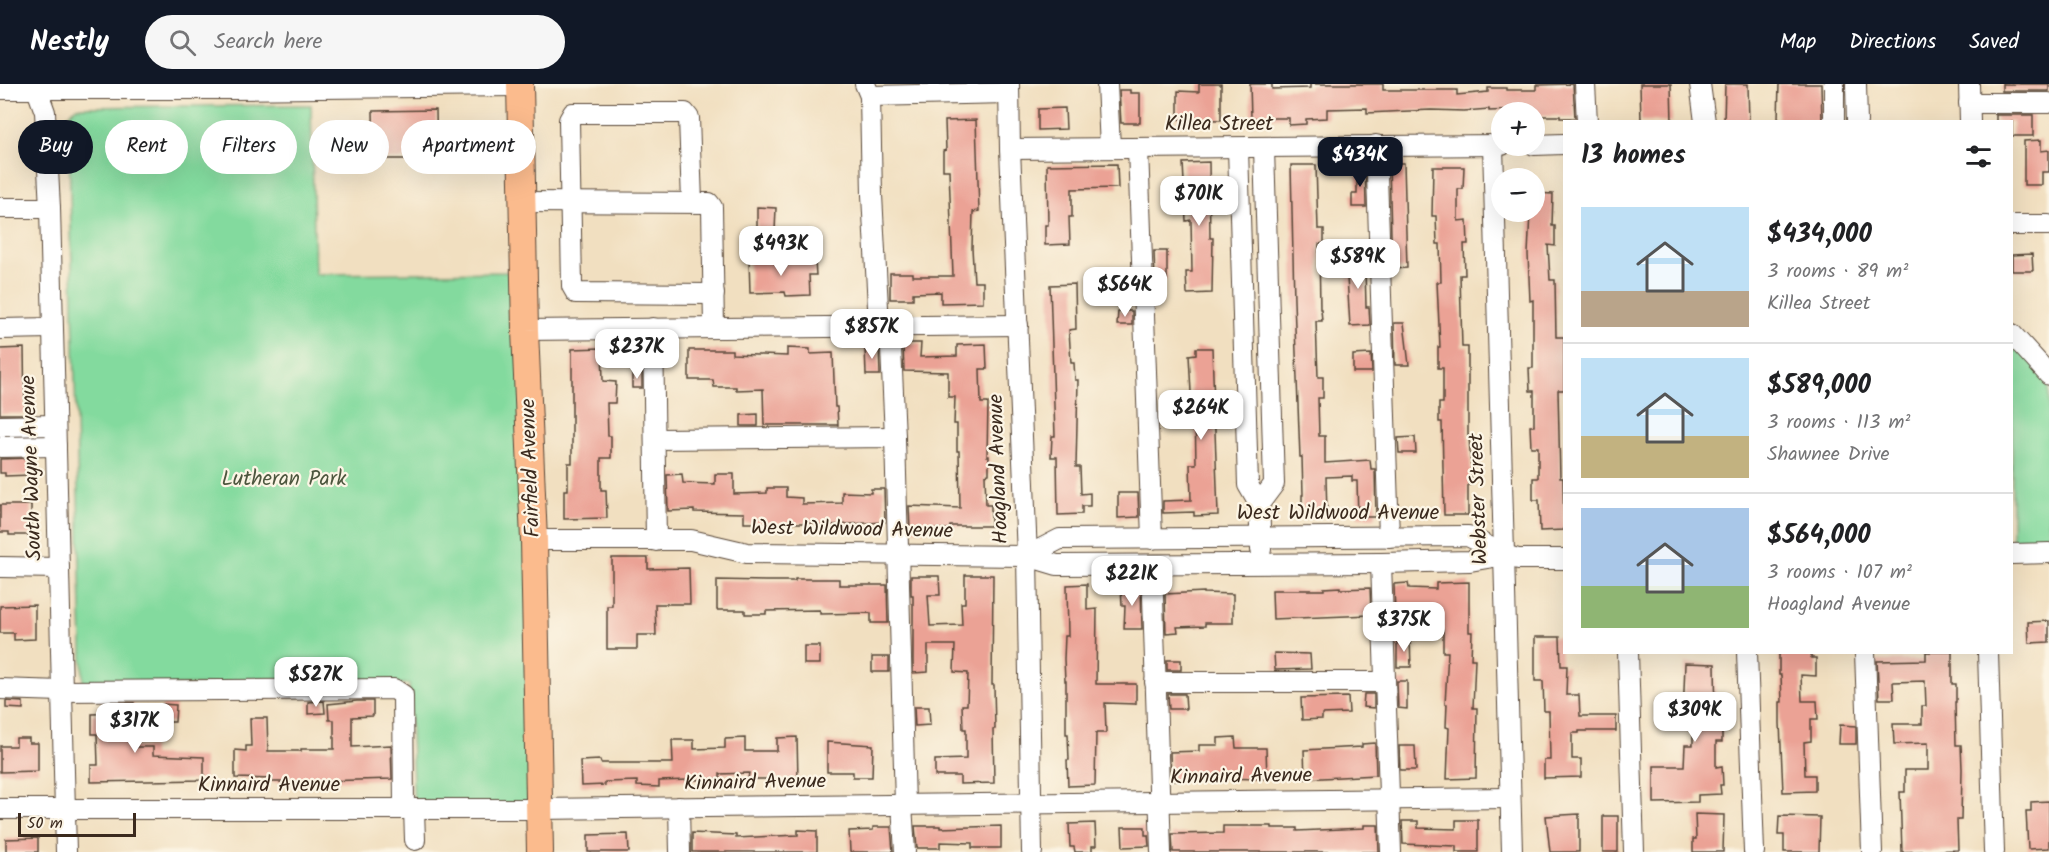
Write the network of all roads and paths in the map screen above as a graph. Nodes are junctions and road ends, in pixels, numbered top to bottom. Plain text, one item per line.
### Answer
1 (1107, 84) edge
2 (1585, 84) edge
3 (1700, 84) edge
4 (1834, 84) edge
5 (1856, 84) edge
6 (520, 85) edge
7 (36, 86) edge
8 (232, 87) edge
9 (0, 89) edge
10 (1009, 89) edge
11 (868, 90) edge
12 (1969, 103) edge
13 (2049, 103) edge
14 (1587, 120) edge
15 (1705, 120) edge
16 (1834, 120) edge
17 (1857, 120) edge
18 (1563, 144) edge
19 (1491, 145) edge
20 (1545, 145) edge
21 (1376, 146) junction
22 (1110, 148) junction
23 (1138, 148) junction
24 (1238, 148) junction
25 (1263, 148) junction
26 (1010, 149) junction
27 (1497, 156) edge
28 (522, 202) junction
29 (570, 202) junction
30 (692, 202) junction
31 (0, 208) edge
32 (50, 208) junction
33 (2013, 225) edge
34 (2049, 225) edge
35 (714, 294) junction
36 (1269, 321) junction
37 (1243, 322) junction
38 (1018, 325) junction
39 (884, 326) junction
40 (0, 328) edge
41 (52, 328) junction
42 (652, 328) junction
43 (714, 328) junction
44 (525, 330) junction
45 (2013, 335) edge
46 (1245, 362) junction
47 (1271, 362) junction
48 (2049, 375) edge
49 (55, 425) junction
50 (0, 426) edge
51 (895, 437) junction
52 (655, 439) junction
53 (56, 446) junction
54 (0, 447) edge
55 (1259, 504) junction
56 (1261, 537) junction
57 (1389, 537) junction
58 (1152, 539) junction
59 (534, 540) junction
60 (656, 541) junction
61 (2013, 554) edge
62 (2049, 554) edge
63 (898, 555) junction
64 (1505, 555) junction
65 (1027, 556) junction
66 (1563, 559) edge
67 (1381, 563) junction
68 (1262, 564) junction
69 (1152, 566) junction
70 (0, 567) edge
71 (59, 568) junction
72 (1628, 654) edge
73 (1748, 654) edge
74 (1865, 654) edge
75 (1988, 654) edge
76 (1155, 682) junction
77 (1385, 682) junction
78 (0, 689) edge
79 (61, 691) junction
80 (1510, 798) junction
81 (1390, 800) junction
82 (1158, 802) junction
83 (1030, 804) junction
84 (904, 805) junction
85 (679, 807) junction
86 (0, 809) edge
87 (64, 809) junction
88 (409, 809) junction
89 (538, 809) junction
90 (415, 840) dead end
91 (66, 852) edge
92 (540, 852) edge
93 (680, 852) edge
94 (905, 852) edge
95 (1032, 852) edge
96 (1161, 852) edge
97 (1391, 852) edge
98 (1512, 852) edge
99 (1634, 852) edge
100 (1754, 852) edge
101 (1872, 852) edge
102 (1995, 852) edge

1 - 22 street
2 - 14 street
3 - 15 street
4 - 16 street
5 - 17 street
6 - 8 street
6 - 28 main road, Fairfield Avenue
7 - 8 street
7 - 9 street
7 - 32 street, South Wayne Avenue
10 - 11 street
10 - 26 street, Hoagland Avenue
11 - 39 street
12 - 13 street
18 - 20 street
19 - 21 street, Killea Street
21 - 25 street, Killea Street
21 - 57 street
22 - 23 street, Killea Street
22 - 26 street, Killea Street
23 - 24 street, Killea Street
23 - 58 street
24 - 25 street, Killea Street
24 - 37 street
25 - 36 street
26 - 38 street, Hoagland Avenue
27 - 64 street, Webster Street
28 - 29 street
28 - 44 main road, Fairfield Avenue
29 - 30 street
29 - 30 street
29 - 35 street
30 - 35 street
31 - 32 street
32 - 41 street, South Wayne Avenue
33 - 34 street
35 - 43 street
36 - 37 street
36 - 47 street
37 - 46 street
38 - 39 street
38 - 65 street, Hoagland Avenue
39 - 43 street
39 - 51 street
40 - 41 street
41 - 49 street, South Wayne Avenue
42 - 43 street
42 - 44 street
42 - 52 street
44 - 59 main road, Fairfield Avenue
45 - 48 street
46 - 47 street
46 - 55 street
47 - 55 street
49 - 50 street
49 - 53 street, South Wayne Avenue
51 - 52 street
51 - 63 street
52 - 60 street
53 - 54 street
53 - 71 street, South Wayne Avenue
55 - 56 street
56 - 57 street, West Wildwood Avenue
56 - 58 street, West Wildwood Avenue
56 - 68 street
57 - 64 street, West Wildwood Avenue
58 - 65 street, West Wildwood Avenue
59 - 60 street, West Wildwood Avenue
59 - 89 main road, Fairfield Avenue
60 - 63 street, West Wildwood Avenue
61 - 62 street
63 - 65 street, West Wildwood Avenue
63 - 84 street
64 - 66 street, West Wildwood Avenue
64 - 67 street, West Wildwood Avenue
64 - 80 street, Webster Street
65 - 69 street, West Wildwood Avenue
65 - 83 street, Hoagland Avenue
67 - 68 street, West Wildwood Avenue
67 - 77 street
68 - 69 street, West Wildwood Avenue
69 - 76 street
70 - 71 street
71 - 79 street, South Wayne Avenue
72 - 99 street
73 - 100 street
74 - 101 street
75 - 102 street
76 - 77 street
76 - 82 street
77 - 81 street
78 - 79 street
79 - 87 street, South Wayne Avenue
79 - 88 street
80 - 81 street, Kinnaird Avenue
80 - 98 street, Webster Street
81 - 82 street, Kinnaird Avenue
81 - 97 street
82 - 83 street, Kinnaird Avenue
82 - 96 street
83 - 84 street, Kinnaird Avenue
83 - 95 street, Hoagland Avenue
84 - 85 street, Kinnaird Avenue
84 - 94 street
85 - 89 street, Kinnaird Avenue
85 - 93 street
86 - 87 street, Kinnaird Avenue
87 - 88 street, Kinnaird Avenue
87 - 91 street, South Wayne Avenue
88 - 89 street, Kinnaird Avenue
88 - 90 street
89 - 92 main road, Fairfield Avenue

